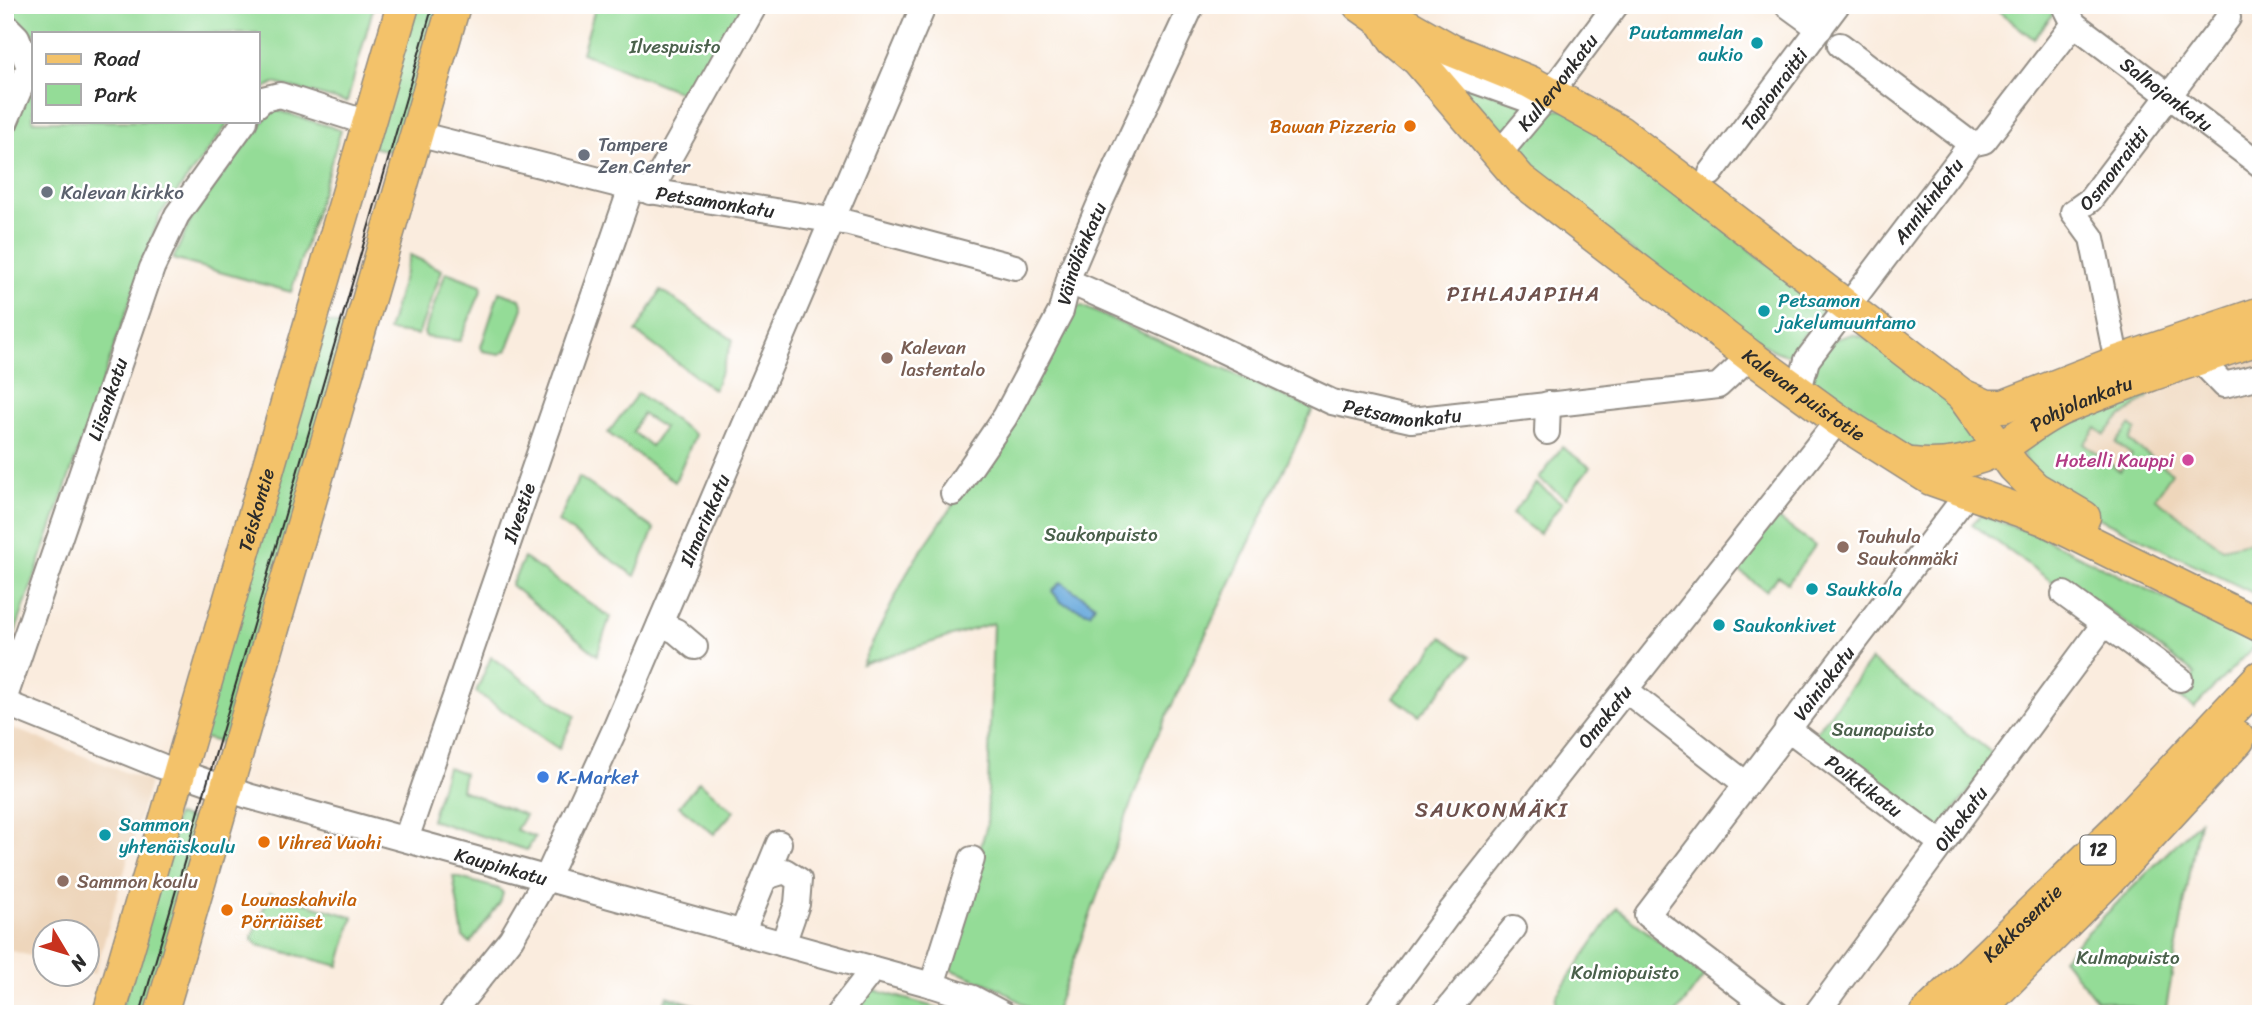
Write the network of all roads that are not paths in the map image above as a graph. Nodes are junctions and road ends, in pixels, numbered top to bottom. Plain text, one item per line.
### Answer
1 (402, 5) edge
2 (454, 5) edge
3 (755, 5) edge
4 (924, 5) edge
5 (1192, 5) edge
6 (1616, 5) edge
7 (1787, 5) edge
8 (1837, 5) edge
9 (1380, 11) edge
10 (2072, 15) edge
11 (2228, 18) dead end
12 (5, 25) edge
13 (1820, 29) junction
14 (1840, 45) dead end
15 (1418, 60) junction
16 (1551, 92) junction
17 (2169, 96) junction
18 (259, 103) edge
19 (244, 122) edge
20 (5, 123) edge
21 (368, 123) junction
22 (417, 134) junction
23 (1971, 144) junction
24 (1498, 155) junction
25 (2261, 165) edge
26 (1711, 173) dead end
27 (641, 190) junction
28 (831, 220) junction
29 (1015, 267) dead end
30 (1070, 282) junction
31 (1846, 308) junction
32 (2261, 313) edge
33 (2261, 338) edge
34 (1749, 356) junction
35 (2198, 358) junction
36 (2117, 362) junction
37 (2261, 376) edge
38 (1799, 390) junction
39 (1962, 394) junction
40 (1548, 404) junction
41 (1838, 420) junction
42 (1547, 432) dead end
43 (2000, 448) junction
44 (1903, 464) junction
45 (953, 492) dead end
46 (1968, 493) junction
47 (2064, 594) dead end
48 (2221, 595) junction
49 (2261, 604) edge
50 (660, 624) junction
51 (2104, 624) junction
52 (2261, 626) edge
53 (695, 647) dead end
54 (2261, 678) edge
55 (2180, 679) dead end
56 (1627, 691) junction
57 (5, 697) edge
58 (5, 704) edge
59 (2261, 714) edge
60 (1787, 729) junction
61 (178, 773) junction
62 (1746, 784) junction
63 (226, 789) junction
64 (405, 839) junction
65 (779, 843) dead end
66 (1941, 843) junction
67 (972, 859) dead end
68 (547, 877) junction
69 (765, 877) junction
70 (1514, 928) dead end
71 (742, 933) junction
72 (783, 944) junction
73 (873, 968) junction
74 (932, 985) junction
75 (109, 1014) edge
76 (161, 1014) edge
77 (451, 1014) edge
78 (838, 1014) edge
79 (1003, 1014) edge
80 (1375, 1014) edge
81 (1444, 1014) edge
82 (1777, 1014) edge
83 (1816, 1014) edge
84 (1928, 1014) edge
85 (1973, 1014) edge

1 - 21 main road, Teiskontie
2 - 22 main road
3 - 27 street, Ilvestie
4 - 28 street, Ilmarinkatu
5 - 30 street, Väinölänkatu
6 - 16 street, Kullervonkatu
7 - 13 street
8 - 13 street, Tapionraitti
9 - 15 main road, Kalevan puistotie
9 - 16 main road, Kalevan puistotie
10 - 17 street, Salhojankatu
10 - 23 street, Annikinkatu
11 - 17 street
12 - 20 street
13 - 26 street, Tapionraitti
14 - 23 street
15 - 16 street, Kalevan puistotie
15 - 24 main road, Kalevan puistotie
16 - 24 street, Kullervonkatu
16 - 31 main road, Kalevan puistotie
17 - 25 street, Salhojankatu
17 - 36 street, Osmonraitti
18 - 21 street
19 - 57 street, Liisankatu
21 - 61 main road, Teiskontie
22 - 27 street, Petsamonkatu
22 - 63 main road
23 - 31 street, Annikinkatu
24 - 34 main road, Kalevan puistotie
27 - 28 street, Petsamonkatu
27 - 64 street, Ilvestie
28 - 29 street, Petsamonkatu
28 - 50 street, Ilmarinkatu
30 - 40 street, Petsamonkatu
30 - 45 street, Väinölänkatu
31 - 38 street, Annikinkatu
31 - 39 main road, Kalevan puistotie
32 - 36 main road, Pohjolankatu
33 - 35 main road, Pohjolankatu
34 - 38 main road, Kalevan puistotie
34 - 40 street, Petsamonkatu
35 - 37 street
35 - 43 main road, Pohjolankatu
36 - 39 main road, Pohjolankatu
38 - 41 main road, Kalevan puistotie
39 - 43 main road, Kalevan puistotie
40 - 42 street
41 - 44 main road, Kalevan puistotie
41 - 56 street, Omakatu
43 - 44 main road, Pohjolankatu
43 - 46 main road, Vainiokatu
43 - 48 main road, Kalevan puistotie
44 - 46 main road, Kalevan puistotie
46 - 48 main road, Kalevan puistotie
46 - 60 street, Vainiokatu
47 - 51 street
48 - 49 main road, Kalevan puistotie
48 - 52 main road, Kalevan puistotie
50 - 53 street
50 - 68 street, Ilmarinkatu
51 - 55 street
51 - 66 street, Oikokatu
54 - 84 highway, Kekkosentie / 12
56 - 62 street
56 - 80 street, Omakatu
58 - 61 street, Kaupinkatu
59 - 85 highway, Kekkosentie / 12
60 - 62 street, Vainiokatu
60 - 66 street, Poikkikatu
61 - 63 street, Kaupinkatu
61 - 75 main road, Teiskontie
62 - 82 street, Vainiokatu
63 - 64 street, Kaupinkatu
63 - 76 main road
64 - 68 street, Kaupinkatu
65 - 69 street
66 - 83 street, Oikokatu
67 - 74 street
68 - 71 street, Kaupinkatu
68 - 77 street, Ilmarinkatu
69 - 71 street
69 - 72 street
70 - 81 street
71 - 72 street, Kaupinkatu
72 - 73 street, Kaupinkatu
73 - 74 street, Kaupinkatu
73 - 78 street
74 - 79 street, Kaupinkatu

